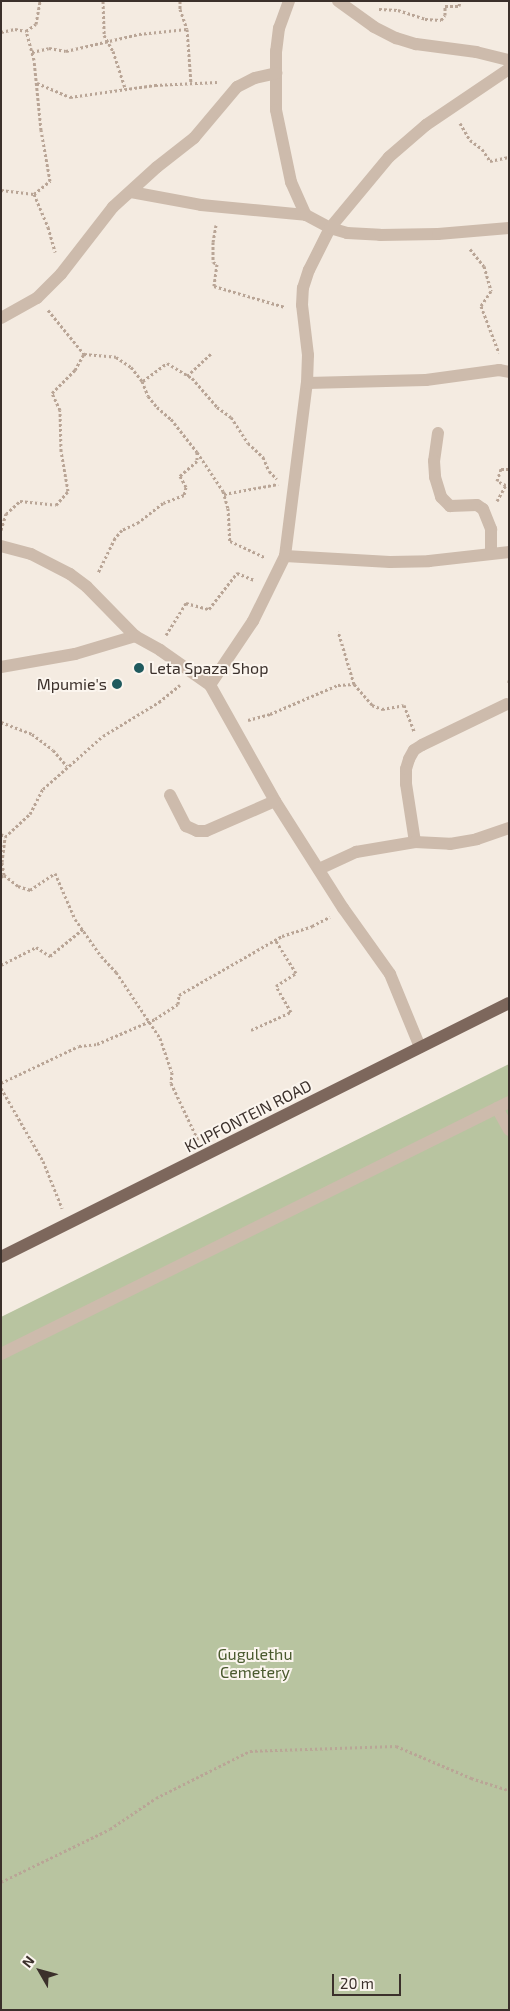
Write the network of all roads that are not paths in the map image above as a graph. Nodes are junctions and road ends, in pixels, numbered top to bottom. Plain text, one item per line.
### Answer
1 (289, 1) edge
2 (338, 1) edge
3 (509, 60) edge
4 (509, 69) edge
5 (276, 73) junction
6 (131, 192) junction
7 (306, 215) junction
8 (330, 228) junction
9 (509, 228) edge
10 (1, 318) edge
11 (504, 371) edge
12 (307, 383) junction
13 (438, 433) dead end
14 (1, 546) edge
15 (491, 552) junction
16 (509, 552) edge
17 (283, 559) junction
18 (135, 636) junction
19 (1, 667) edge
20 (210, 685) junction
21 (507, 704) dead end
22 (170, 795) dead end
23 (275, 801) junction
24 (509, 828) edge
25 (415, 842) junction
26 (319, 869) junction
27 (509, 1003) edge
28 (420, 1048) junction
29 (503, 1105) edge
30 (509, 1130) edge
31 (1, 1257) edge
32 (1, 1354) edge

1 - 5 street
2 - 3 street
4 - 8 street
5 - 6 street
5 - 7 street
6 - 7 street
6 - 10 street
7 - 8 street
8 - 9 street
8 - 12 street
11 - 12 street
12 - 17 street
13 - 15 street
14 - 18 street
15 - 16 street
15 - 17 street
17 - 20 street
18 - 19 street
18 - 20 street
20 - 23 street
21 - 25 street
22 - 23 street
23 - 26 street
24 - 25 street
25 - 26 street
26 - 28 street
27 - 28 main road, KLIPFONTEIN ROAD
28 - 31 main road, KLIPFONTEIN ROAD
29 - 30 street
29 - 32 street

